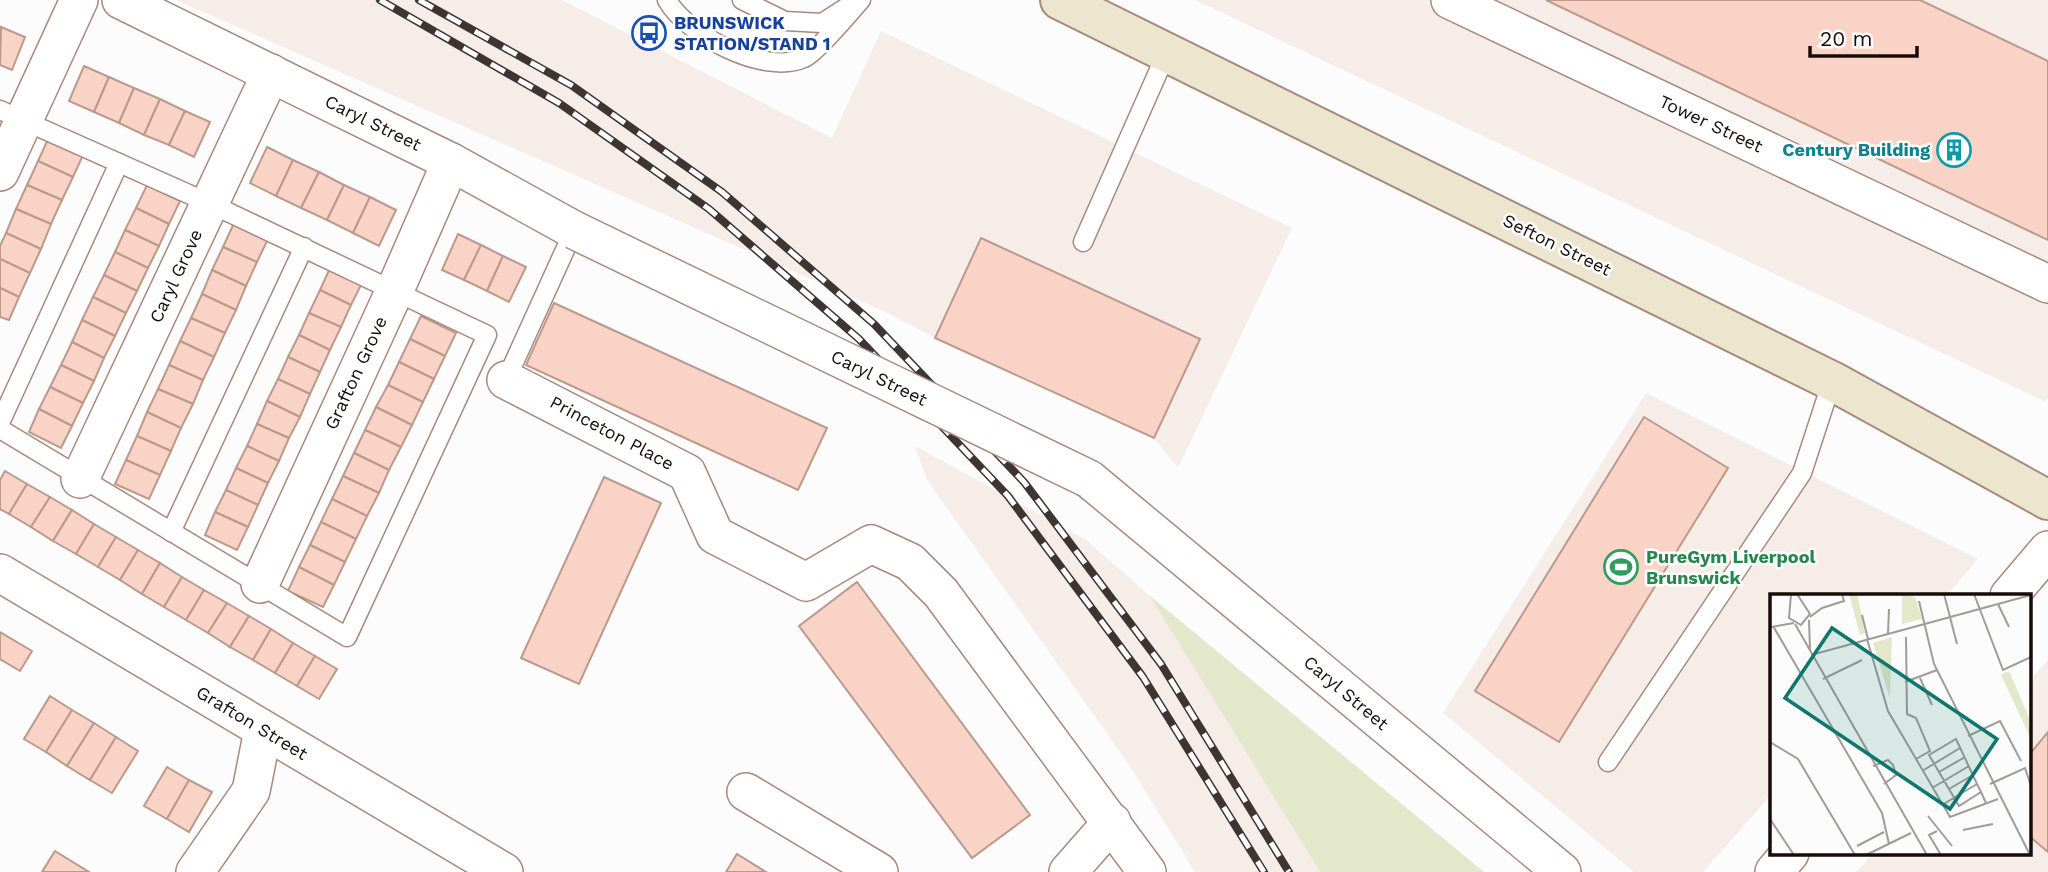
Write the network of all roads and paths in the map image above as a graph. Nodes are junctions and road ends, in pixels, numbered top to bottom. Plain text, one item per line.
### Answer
1 (79, 0) edge
2 (121, 0) edge
3 (667, 0) edge
4 (742, 0) edge
5 (860, 0) edge
6 (1060, 0) edge
7 (1450, 0) edge
8 (1167, 52) junction
9 (271, 73) junction
10 (12, 115) edge
11 (451, 162) junction
12 (119, 163) junction
13 (0, 172) edge
14 (211, 204) junction
15 (574, 230) junction
16 (1083, 242) dead end
17 (304, 247) junction
18 (2048, 284) edge
19 (395, 289) junction
20 (506, 380) joint
21 (1832, 380) junction
22 (0, 423) edge
23 (0, 429) edge
24 (80, 479) junction
25 (2048, 500) edge
26 (171, 531) junction
27 (2048, 550) edge
28 (0, 573) edge
29 (260, 584) junction
30 (2011, 594) edge
31 (263, 730) junction
32 (1608, 762) dead end
33 (747, 792) dead end
34 (1112, 822) junction
35 (1789, 854) edge
36 (195, 872) edge
37 (505, 872) edge
38 (879, 872) edge
39 (1068, 872) edge
40 (1147, 872) edge
41 (1562, 872) edge
42 (1774, 872) edge

1 - 10 street
2 - 9 street, Caryl Street
3 - 5 lane
4 - 5 lane
6 - 8 street, Sefton Street
7 - 18 street, Tower Street
8 - 16 lane
8 - 21 street, Sefton Street
9 - 11 street, Caryl Street
9 - 14 street, Caryl Grove
10 - 12 lane
10 - 13 street
11 - 15 street, Caryl Street
11 - 19 street, Grafton Grove
12 - 14 lane
12 - 22 lane
14 - 17 lane
14 - 24 street, Caryl Grove
15 - 20 lane, Princeton Place
15 - 41 street, Caryl Street, bridge
17 - 19 lane
17 - 26 lane
19 - 29 street, Grafton Grove
19 - 29 lane
20 - 34 street, Princeton Place
21 - 25 street, Sefton Street
21 - 32 lane
23 - 24 lane
24 - 26 lane
26 - 29 lane
27 - 30 street
28 - 31 street, Grafton Street
31 - 36 street
31 - 37 street, Grafton Street
33 - 38 street
34 - 39 street
34 - 40 street, Princeton Place
35 - 42 street

